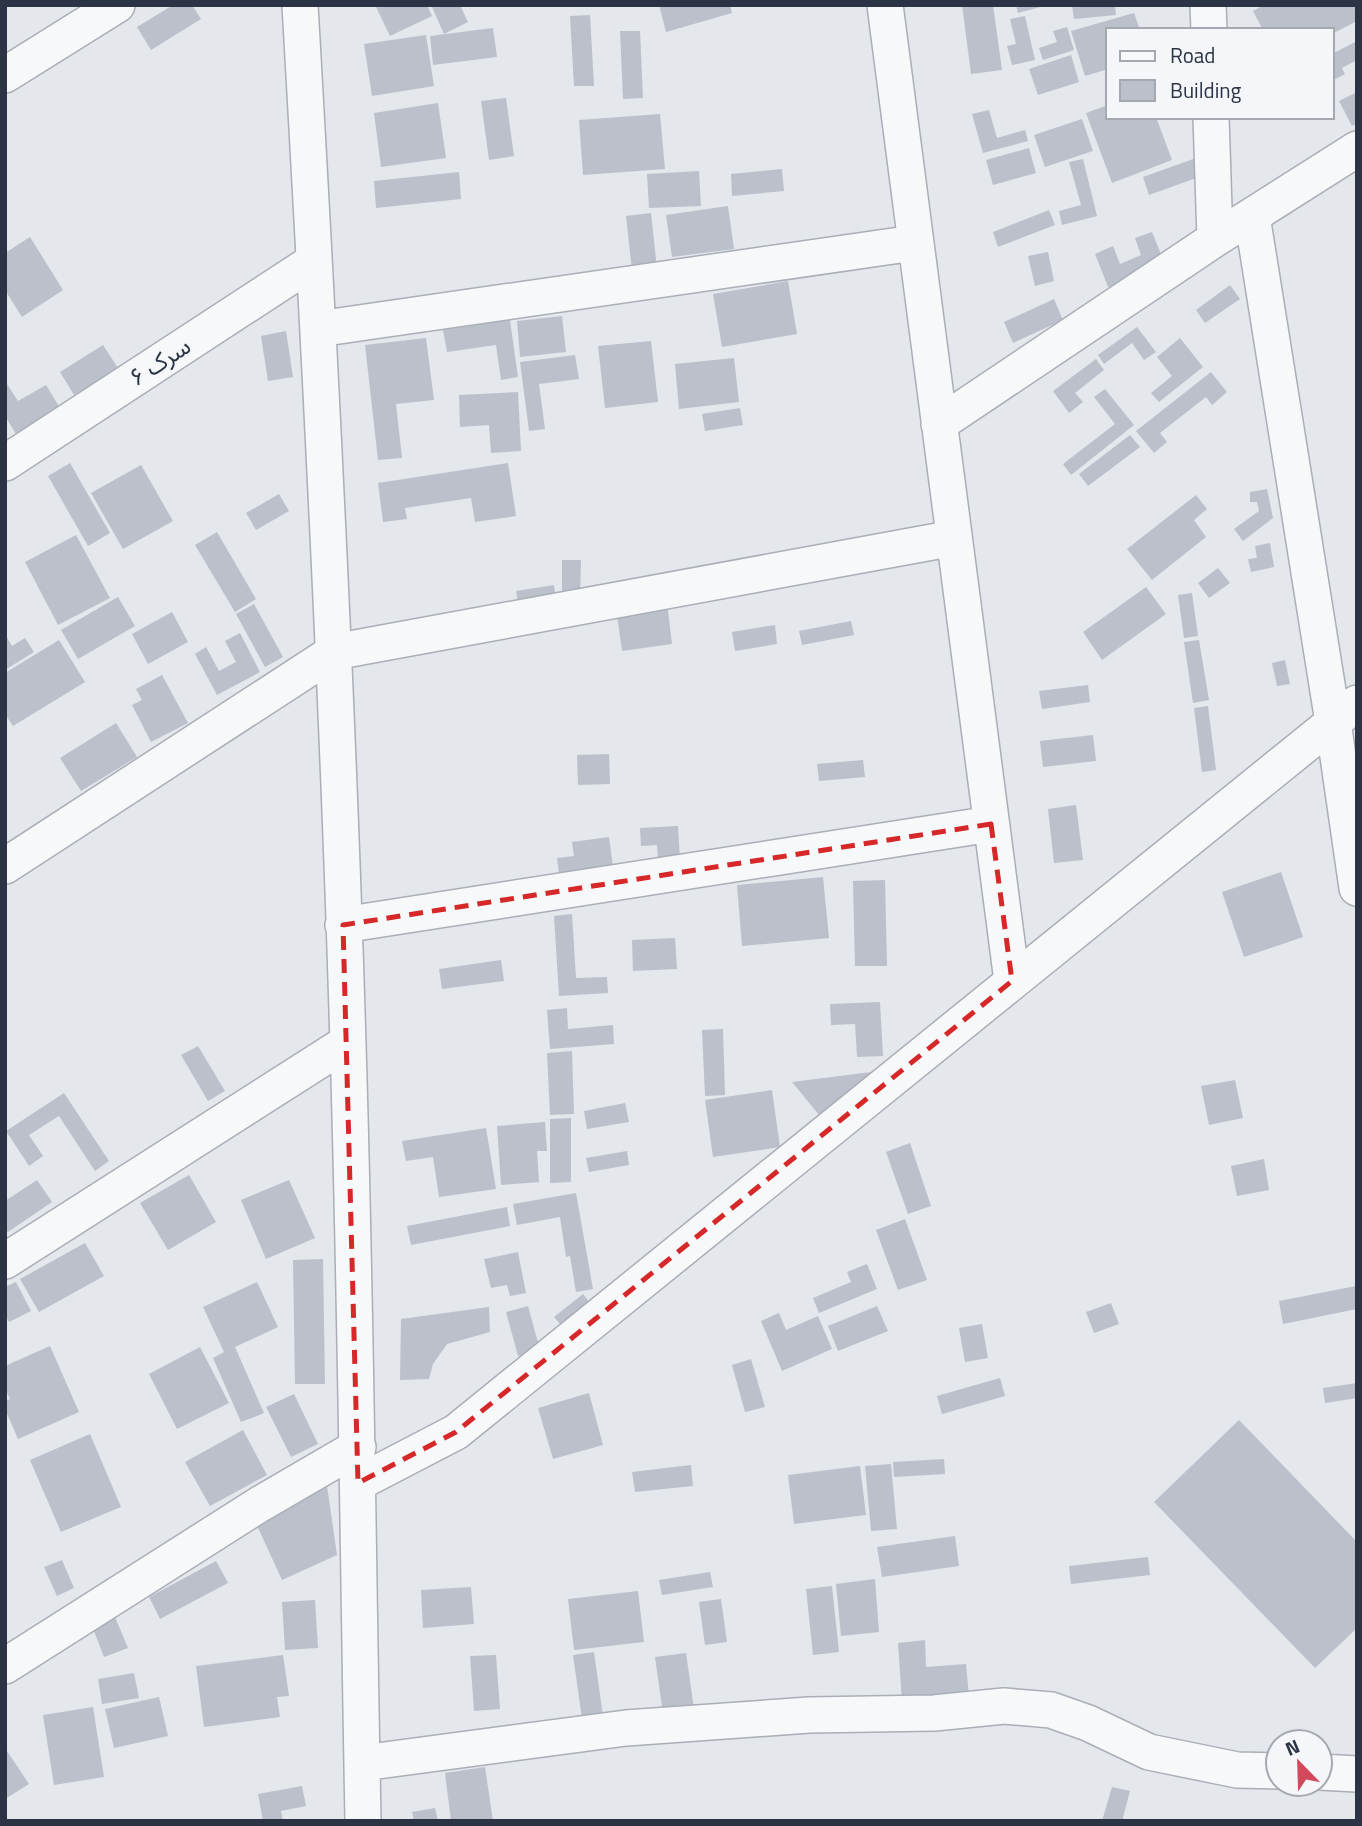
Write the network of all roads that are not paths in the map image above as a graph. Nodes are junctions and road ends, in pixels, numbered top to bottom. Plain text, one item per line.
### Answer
1 (117, 5) edge
2 (300, 5) edge
3 (885, 5) edge
4 (1208, 5) edge
5 (1209, 28) edge
6 (5, 75) edge
7 (1211, 119) edge
8 (1357, 149) edge
9 (1251, 216) junction
10 (1215, 239) junction
11 (914, 243) junction
12 (314, 261) junction
13 (318, 329) junction
14 (939, 424) junction
15 (5, 463) edge
16 (954, 538) junction
17 (334, 652) junction
18 (1345, 712) edge
19 (991, 824) junction
20 (5, 866) edge
21 (1357, 888) edge
22 (343, 925) junction
23 (1012, 981) junction
24 (348, 1042) junction
25 (5, 1261) edge
26 (358, 1447) junction
27 (358, 1483) junction
28 (5, 1666) edge
29 (362, 1763) junction
30 (1264, 1771) edge
31 (1334, 1773) edge
32 (1357, 1774) edge
33 (361, 1819) edge

1 - 6 street
2 - 12 street
3 - 11 street
4 - 5 street
7 - 10 street
8 - 9 street
9 - 10 street
9 - 18 street
10 - 14 street
11 - 13 street
11 - 14 street
12 - 13 street
12 - 15 street, سرک ۶
13 - 17 street
14 - 16 street
16 - 17 street
16 - 19 street
17 - 20 street
17 - 22 street
18 - 21 street
18 - 23 street
19 - 22 street
19 - 23 street
22 - 24 street
23 - 27 street
24 - 25 street
24 - 26 street
26 - 27 street
26 - 28 street
27 - 29 street
29 - 30 street
29 - 33 street
31 - 32 street

